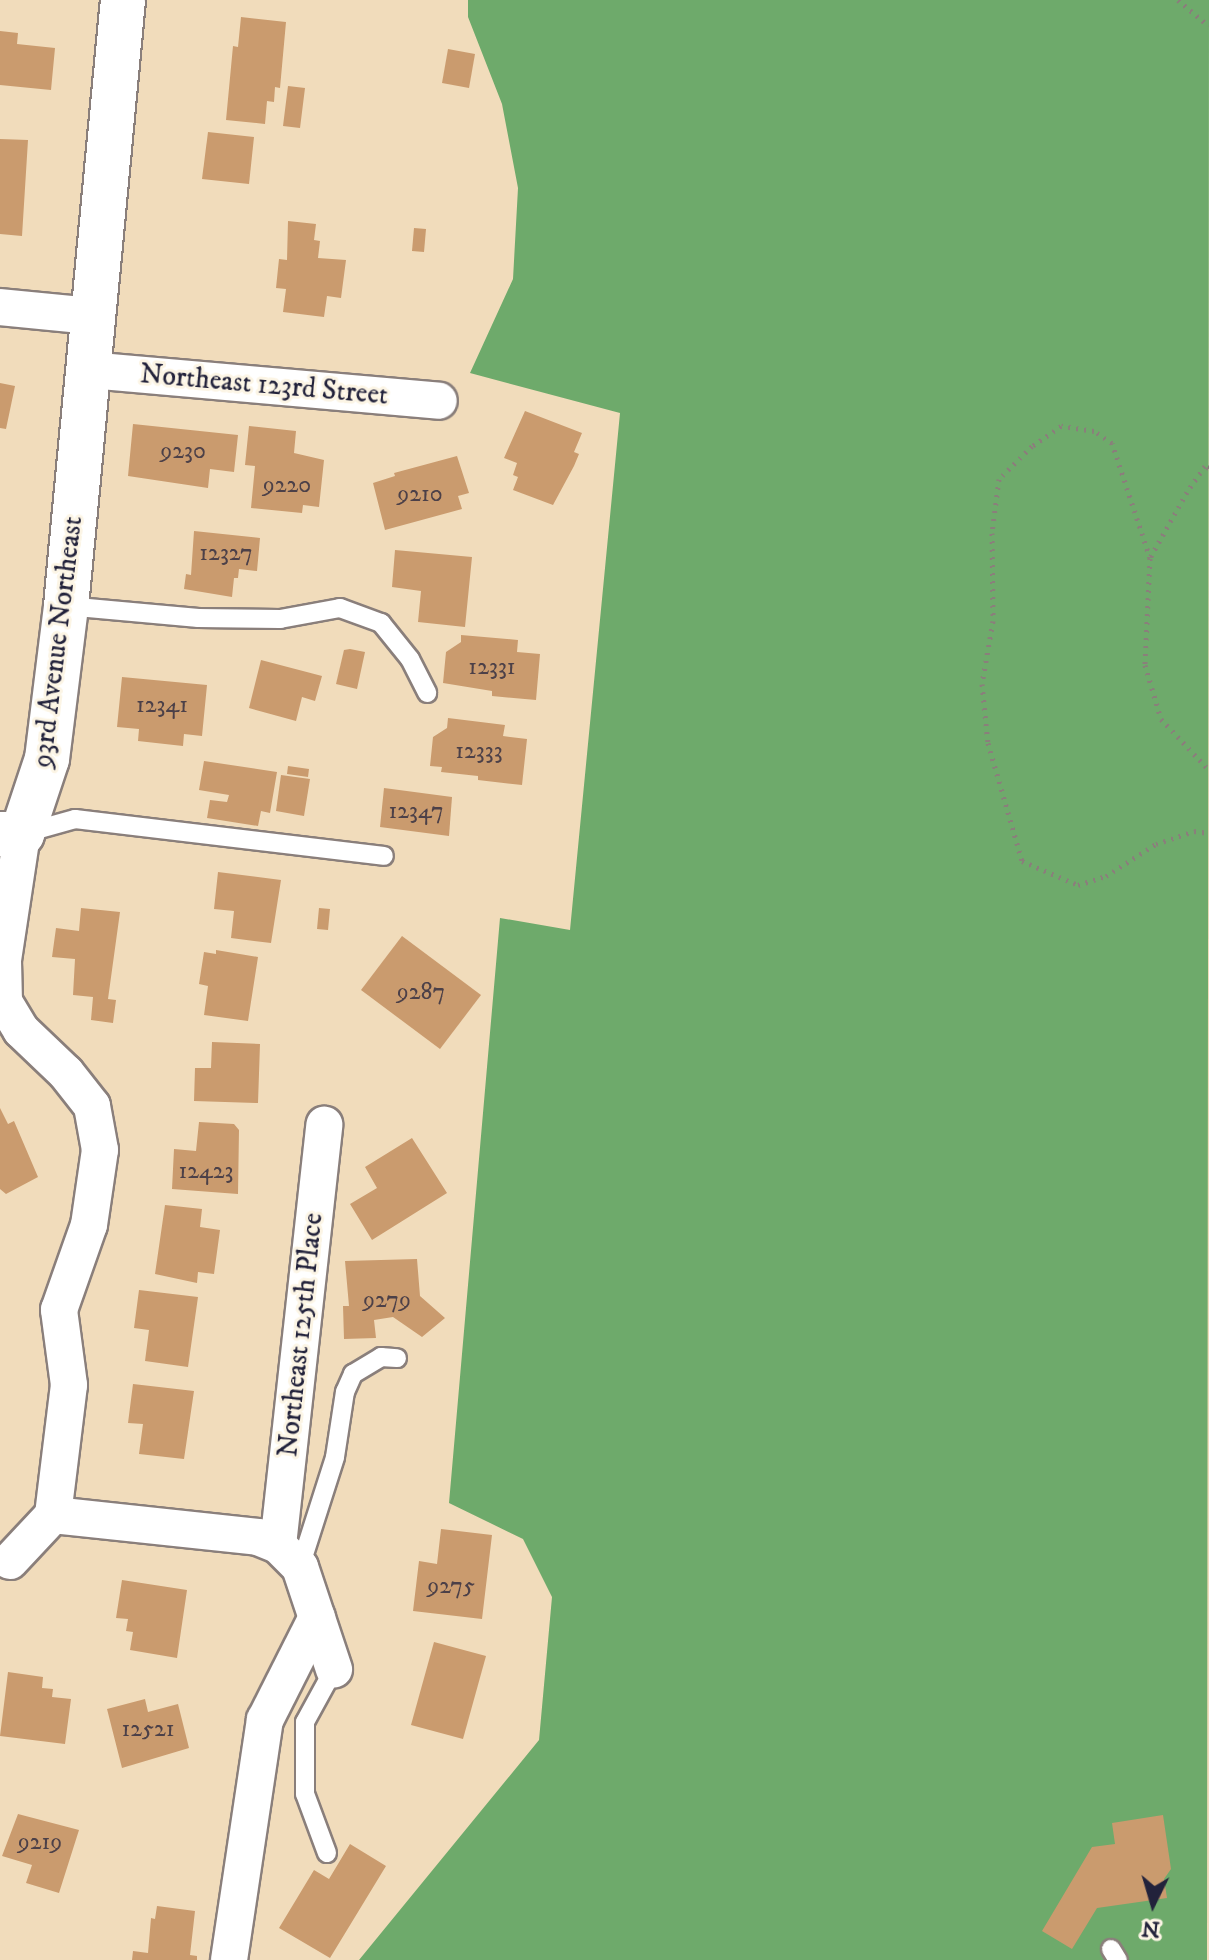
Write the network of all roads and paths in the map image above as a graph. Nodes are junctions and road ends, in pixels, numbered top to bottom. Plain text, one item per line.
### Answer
1 (123, 0) edge
2 (1178, 0) edge
3 (1209, 26) edge
4 (0, 307) edge
5 (92, 316) junction
6 (88, 370) junction
7 (439, 401) dead end
8 (1209, 468) edge
9 (1150, 558) junction
10 (66, 606) junction
11 (427, 693) dead end
12 (1209, 770) edge
13 (1209, 833) edge
14 (11, 834) edge
15 (384, 856) dead end
16 (324, 1125) dead end
17 (397, 1358) dead end
18 (53, 1515) junction
19 (289, 1556) junction
20 (10, 1561) dead end
21 (317, 1617) junction
22 (334, 1669) joint
23 (327, 1853) dead end
24 (229, 1960) edge

1 - 5 street, 93rd Avenue Northeast
2 - 3 path
4 - 5 street
5 - 6 street, 93rd Avenue Northeast
6 - 7 street, Northeast 123rd Street
6 - 10 street, 93rd Avenue Northeast
8 - 9 path
9 - 12 path
9 - 13 path
10 - 11 lane
10 - 14 street, 93rd Avenue Northeast
14 - 15 lane
14 - 18 street, 93rd Avenue Northeast
16 - 19 street, Northeast 125th Place
17 - 19 lane
18 - 19 street
18 - 20 street
19 - 21 street, Northeast 125th Place
21 - 22 street, Northeast 125th Place
21 - 24 street
22 - 23 lane

